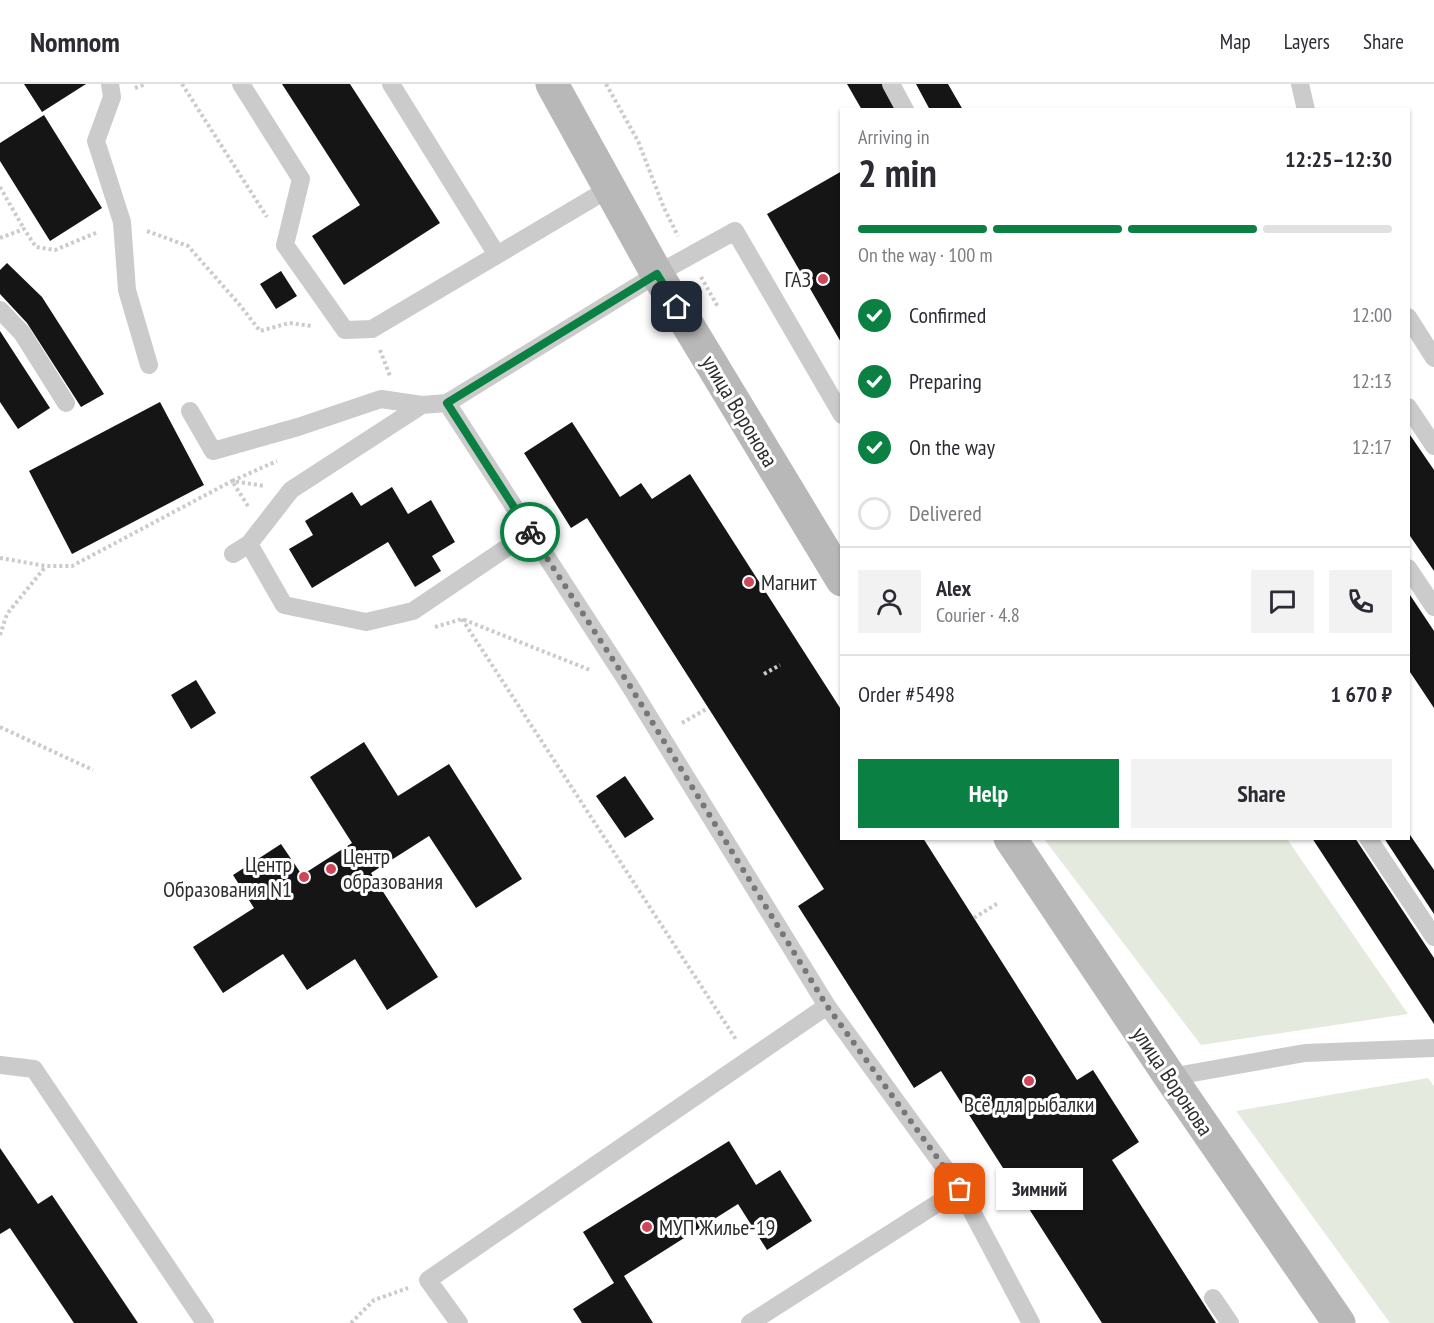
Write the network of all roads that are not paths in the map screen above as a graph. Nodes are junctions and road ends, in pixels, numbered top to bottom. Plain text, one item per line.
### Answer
1 (110, 84) edge
2 (241, 84) edge
3 (391, 84) edge
4 (552, 84) edge
5 (891, 84) edge
6 (1300, 84) edge
7 (903, 108) edge
8 (1306, 108) edge
9 (610, 188) junction
10 (497, 255) junction
11 (657, 274) junction
12 (0, 310) edge
13 (1410, 320) edge
14 (1434, 358) edge
15 (149, 364) dead end
16 (66, 402) dead end
17 (447, 403) junction
18 (422, 405) junction
19 (1410, 410) edge
20 (190, 411) dead end
21 (840, 412) edge
22 (1434, 446) edge
23 (530, 532) junction
24 (249, 544) junction
25 (233, 554) dead end
26 (1410, 571) edge
27 (840, 577) edge
28 (1434, 607) edge
29 (1011, 840) edge
30 (1369, 840) edge
31 (1434, 937) edge
32 (827, 1006) junction
33 (1434, 1048) edge
34 (0, 1065) edge
35 (1170, 1077) junction
36 (960, 1189) junction
37 (1213, 1298) dead end
38 (205, 1323) edge
39 (459, 1323) edge
40 (750, 1323) edge
41 (1031, 1323) edge
42 (1230, 1323) edge
43 (1339, 1323) edge

1 - 15 lane
2 - 10 lane
3 - 10 lane
4 - 9 main road, улица Воронова
5 - 7 lane
6 - 8 lane
9 - 10 lane
9 - 11 main road, улица Воронова
11 - 17 lane
11 - 21 lane
11 - 27 main road, улица Воронова
12 - 16 lane
13 - 14 lane
17 - 18 lane
17 - 23 lane
18 - 20 lane
18 - 24 lane
19 - 22 lane
23 - 24 lane
23 - 32 lane
24 - 25 lane
26 - 28 lane
29 - 35 main road, улица Воронова
30 - 31 lane
32 - 36 lane
32 - 39 lane
33 - 35 lane
34 - 38 lane
35 - 43 main road, улица Воронова
36 - 40 lane
36 - 41 lane
37 - 42 lane

